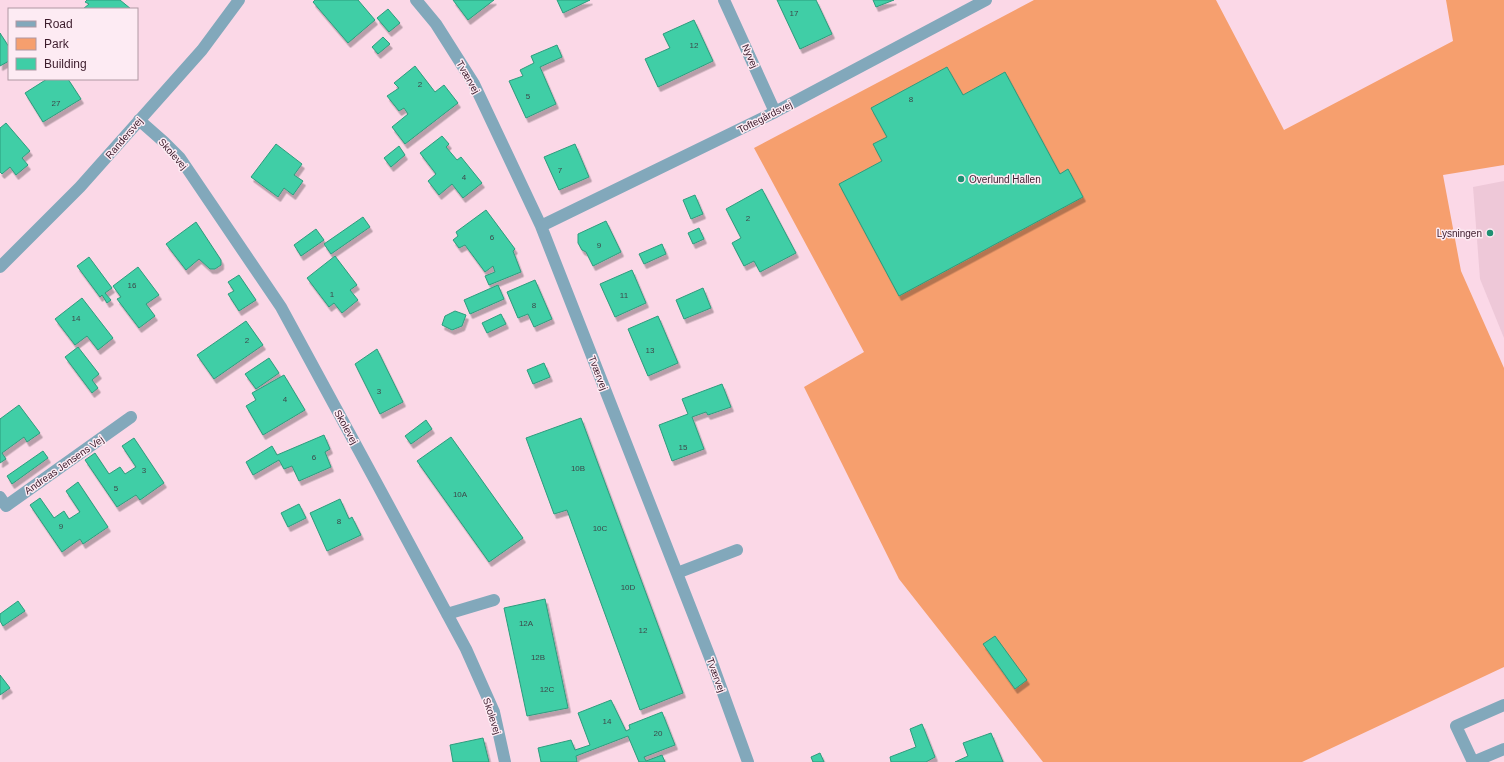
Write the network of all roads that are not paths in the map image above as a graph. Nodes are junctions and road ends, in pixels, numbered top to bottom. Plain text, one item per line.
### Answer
1 (239, 0) edge
2 (416, 0) edge
3 (724, 0) edge
4 (986, 0) edge
5 (775, 112) junction
6 (139, 120) junction
7 (541, 226) junction
8 (0, 267) edge
9 (132, 417) dead end
10 (0, 497) edge
11 (736, 550) dead end
12 (677, 573) junction
13 (494, 600) dead end
14 (447, 614) junction
15 (1504, 705) edge
16 (1504, 748) edge
17 (505, 762) edge
18 (748, 762) edge
19 (1473, 762) edge

1 - 6 street, Randersvej
2 - 7 street, Tværvej
3 - 5 street, Nyvej
4 - 5 street, Toftegårdsvej
5 - 7 street, Toftegårdsvej
6 - 8 street, Randersvej
6 - 14 street, Skolevej
7 - 12 street, Tværvej
9 - 10 street, Andreas Jensens Vej
11 - 12 street
12 - 18 street, Tværvej
13 - 14 street
14 - 17 street, Skolevej
15 - 19 street
16 - 19 street

